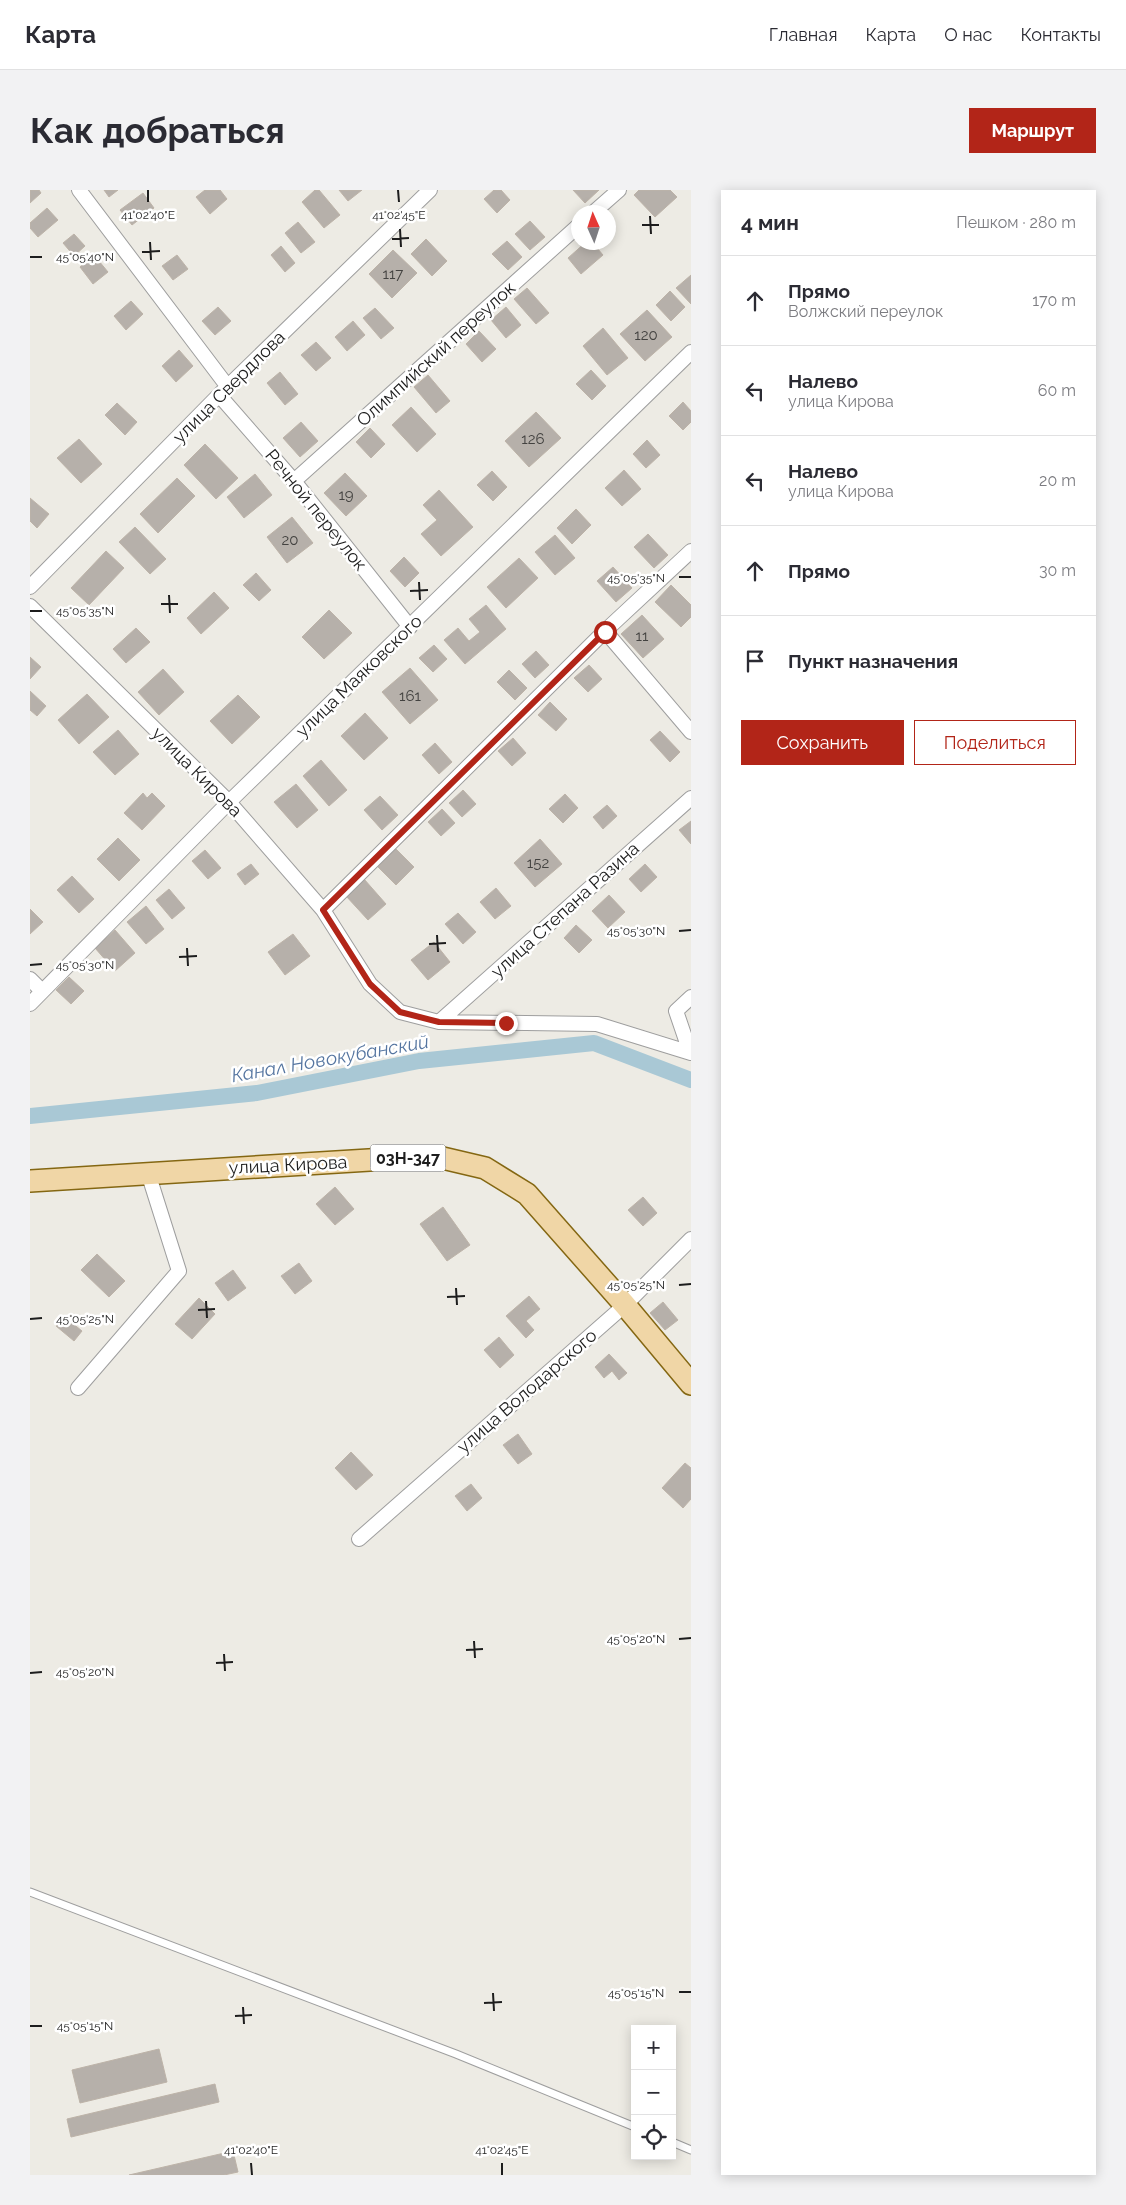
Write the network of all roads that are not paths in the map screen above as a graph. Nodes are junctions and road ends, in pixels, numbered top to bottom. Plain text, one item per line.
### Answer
1 (80, 190) edge
2 (430, 190) edge
3 (619, 190) edge
4 (602, 205) edge
5 (571, 232) edge
6 (691, 352) edge
7 (224, 391) junction
8 (294, 481) junction
9 (691, 550) edge
10 (30, 587) edge
11 (30, 606) edge
12 (410, 627) junction
13 (605, 632) junction
14 (691, 732) edge
15 (691, 798) edge
16 (229, 802) junction
17 (323, 910) junction
18 (30, 979) edge
19 (42, 991) junction
20 (691, 996) edge
21 (30, 1004) edge
22 (439, 1022) junction
23 (690, 1052) edge
24 (148, 1172) junction
25 (30, 1181) edge
26 (691, 1239) edge
27 (625, 1305) junction
28 (691, 1384) edge
29 (78, 1388) dead end
30 (359, 1539) dead end
31 (30, 1892) edge
32 (631, 2125) edge
33 (676, 2144) edge
34 (691, 2150) edge

1 - 7 street, Речной переулок
2 - 7 street, улица Свердлова
3 - 4 street
5 - 8 street, Олимпийский переулок
6 - 12 street, улица Маяковского
7 - 8 street, Речной переулок
7 - 10 street, улица Свердлова
8 - 12 street, Речной переулок
9 - 13 street
11 - 16 street, улица Кирова
12 - 16 street, улица Маяковского
13 - 14 street
13 - 17 street
15 - 22 street, улица Степана Разина
16 - 17 street, улица Кирова
16 - 19 street, улица Маяковского
17 - 22 street, улица Кирова
18 - 19 street
19 - 21 street, улица Маяковского
20 - 23 street
22 - 23 street, улица Кирова
24 - 25 main road, улица Кирова / 03Н-347
24 - 27 main road, улица Кирова / 03Н-347
24 - 29 street
26 - 27 street, улица Володарского
27 - 28 main road, улица Кирова / 03Н-347
27 - 30 street, улица Володарского
31 - 32 lane
33 - 34 lane

